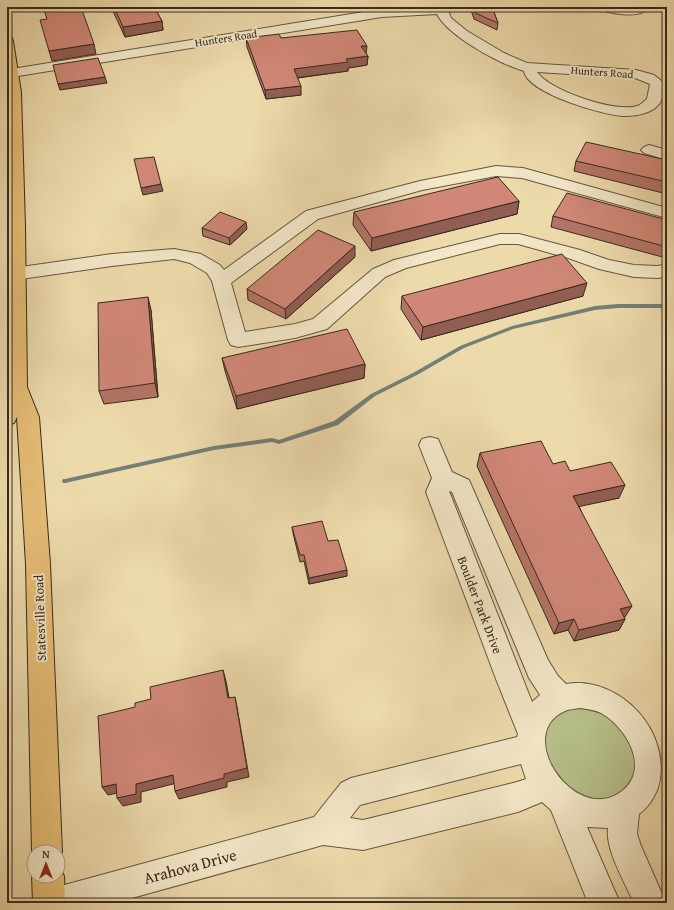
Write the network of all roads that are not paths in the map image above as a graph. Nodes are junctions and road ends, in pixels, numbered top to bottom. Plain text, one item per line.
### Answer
1 (604, 7) edge
2 (643, 7) edge
3 (441, 9) edge
4 (7, 41) edge
5 (530, 69) junction
6 (12, 73) junction
7 (649, 150) dead end
8 (667, 156) edge
9 (667, 213) edge
10 (667, 270) edge
11 (12, 274) edge
12 (221, 280) junction
13 (17, 387) junction
14 (7, 417) edge
15 (430, 445) dead end
16 (443, 478) junction
17 (562, 698) junction
18 (531, 740) junction
19 (555, 793) junction
20 (625, 807) junction
21 (323, 830) junction
22 (47, 844) edge
23 (48, 884) edge
24 (49, 903) edge
25 (57, 903) edge
26 (604, 903) edge
27 (650, 903) edge

1 - 2 street
3 - 5 street, Hunters Road
3 - 6 street, Hunters Road
4 - 6 main road, Statesville Road
5 - 5 street, Hunters Road
6 - 11 main road, Statesville Road
7 - 8 street
9 - 12 street
10 - 12 street
11 - 12 street
11 - 13 main road, Statesville Road
13 - 14 main road, Statesville Road
13 - 22 main road, Statesville Road
15 - 16 street
16 - 17 street, Boulder Park Drive
16 - 18 street, Boulder Park Drive
17 - 18 street
17 - 20 street
18 - 19 street
18 - 21 street
19 - 20 street
19 - 21 street, Arahova Drive
19 - 26 street
20 - 27 street
21 - 25 street, Arahova Drive
23 - 24 main road

